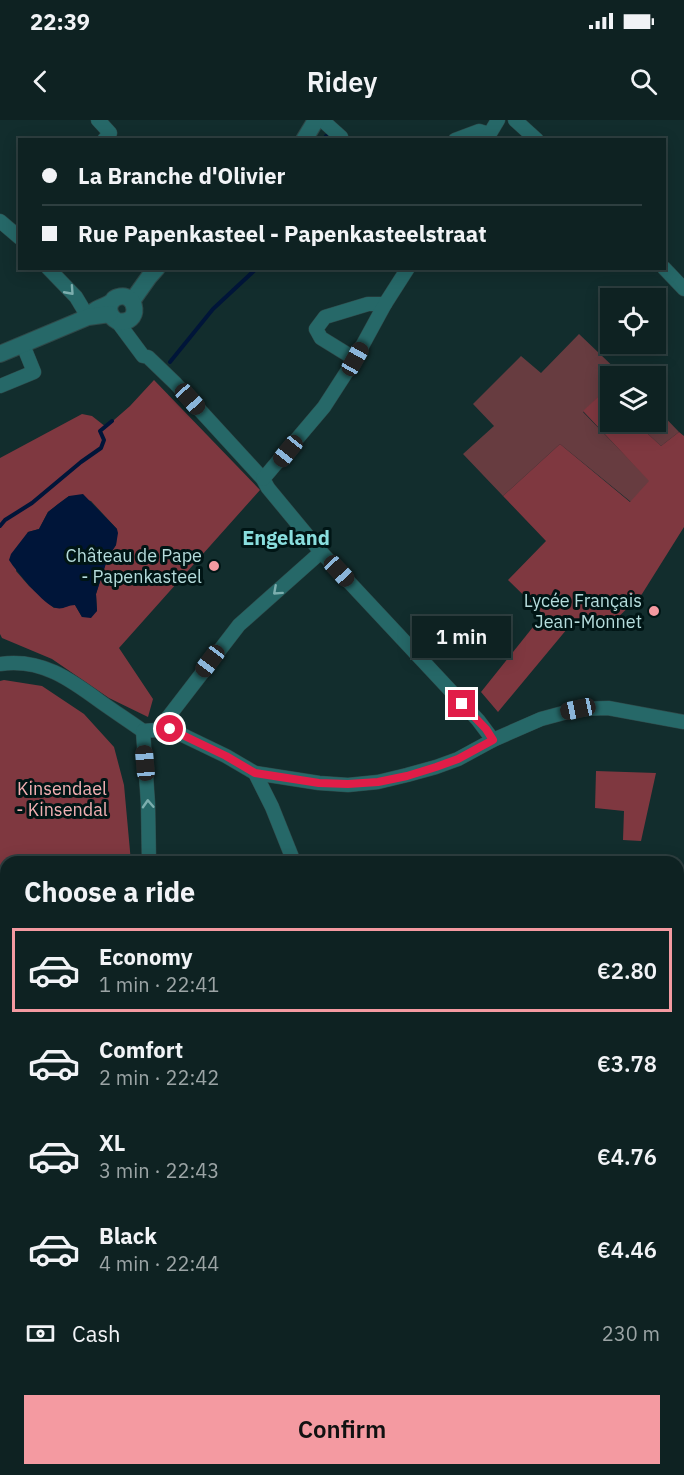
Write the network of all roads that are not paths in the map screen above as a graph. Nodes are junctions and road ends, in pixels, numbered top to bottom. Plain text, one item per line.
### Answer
1 (98, 120) edge
2 (312, 120) edge
3 (498, 120) edge
4 (515, 120) edge
5 (488, 137) edge
6 (106, 138) edge
7 (297, 138) edge
8 (305, 138) edge
9 (341, 138) edge
10 (460, 138) edge
11 (535, 138) edge
12 (10, 222) edge
13 (18, 235) edge
14 (50, 270) edge
15 (147, 270) edge
16 (155, 270) edge
17 (407, 270) edge
18 (666, 270) edge
19 (684, 289) edge
20 (386, 304) junction
21 (120, 309) junction
22 (88, 317) junction
23 (23, 345) junction
24 (0, 354) edge
25 (355, 359) junction
26 (0, 386) edge
27 (263, 479) junction
28 (321, 552) junction
29 (0, 664) edge
30 (684, 722) edge
31 (158, 729) junction
32 (143, 731) junction
33 (493, 740) junction
34 (255, 773) junction
35 (149, 856) edge
36 (292, 856) edge

1 - 6 street
2 - 7 main road
2 - 8 main road
2 - 9 street
3 - 5 street
4 - 11 street
5 - 10 street
12 - 13 street
14 -> 22 street
15 - 21 main road
16 - 21 main road
17 - 20 street
18 - 19 street
20 - 25 street
20 - 25 street
21 - 22 main road
21 - 27 street
22 - 23 main road
23 - 24 main road
23 - 26 street
25 - 27 street
27 - 28 street
28 -> 31 street
28 - 33 street
29 - 32 street
30 - 33 street
31 - 32 street
31 - 34 street
35 -> 32 street
33 - 34 street
34 - 36 street

